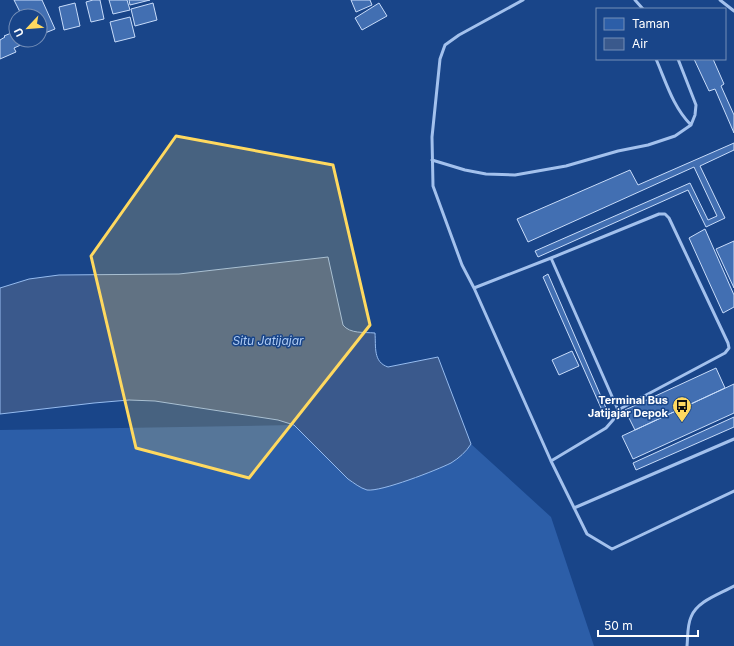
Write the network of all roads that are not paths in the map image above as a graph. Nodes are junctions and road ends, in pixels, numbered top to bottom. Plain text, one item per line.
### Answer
1 (523, 0) edge
2 (635, 0) edge
3 (720, 0) edge
4 (642, 8) edge
5 (734, 11) edge
6 (656, 60) edge
7 (678, 60) edge
8 (691, 125) junction
9 (432, 160) junction
10 (551, 258) junction
11 (474, 288) junction
12 (618, 410) junction
13 (734, 439) edge
14 (551, 461) junction
15 (734, 490) edge
16 (574, 508) junction
17 (734, 586) edge
18 (687, 646) edge

1 - 9 lane
2 - 4 lane
3 - 5 lane
6 - 8 lane
7 - 8 lane
8 - 9 lane
9 - 11 lane
10 - 11 lane
10 - 12 lane
10 - 12 lane
11 - 14 lane
12 - 14 lane
13 - 16 lane
14 - 16 lane
15 - 16 lane
17 - 18 lane

